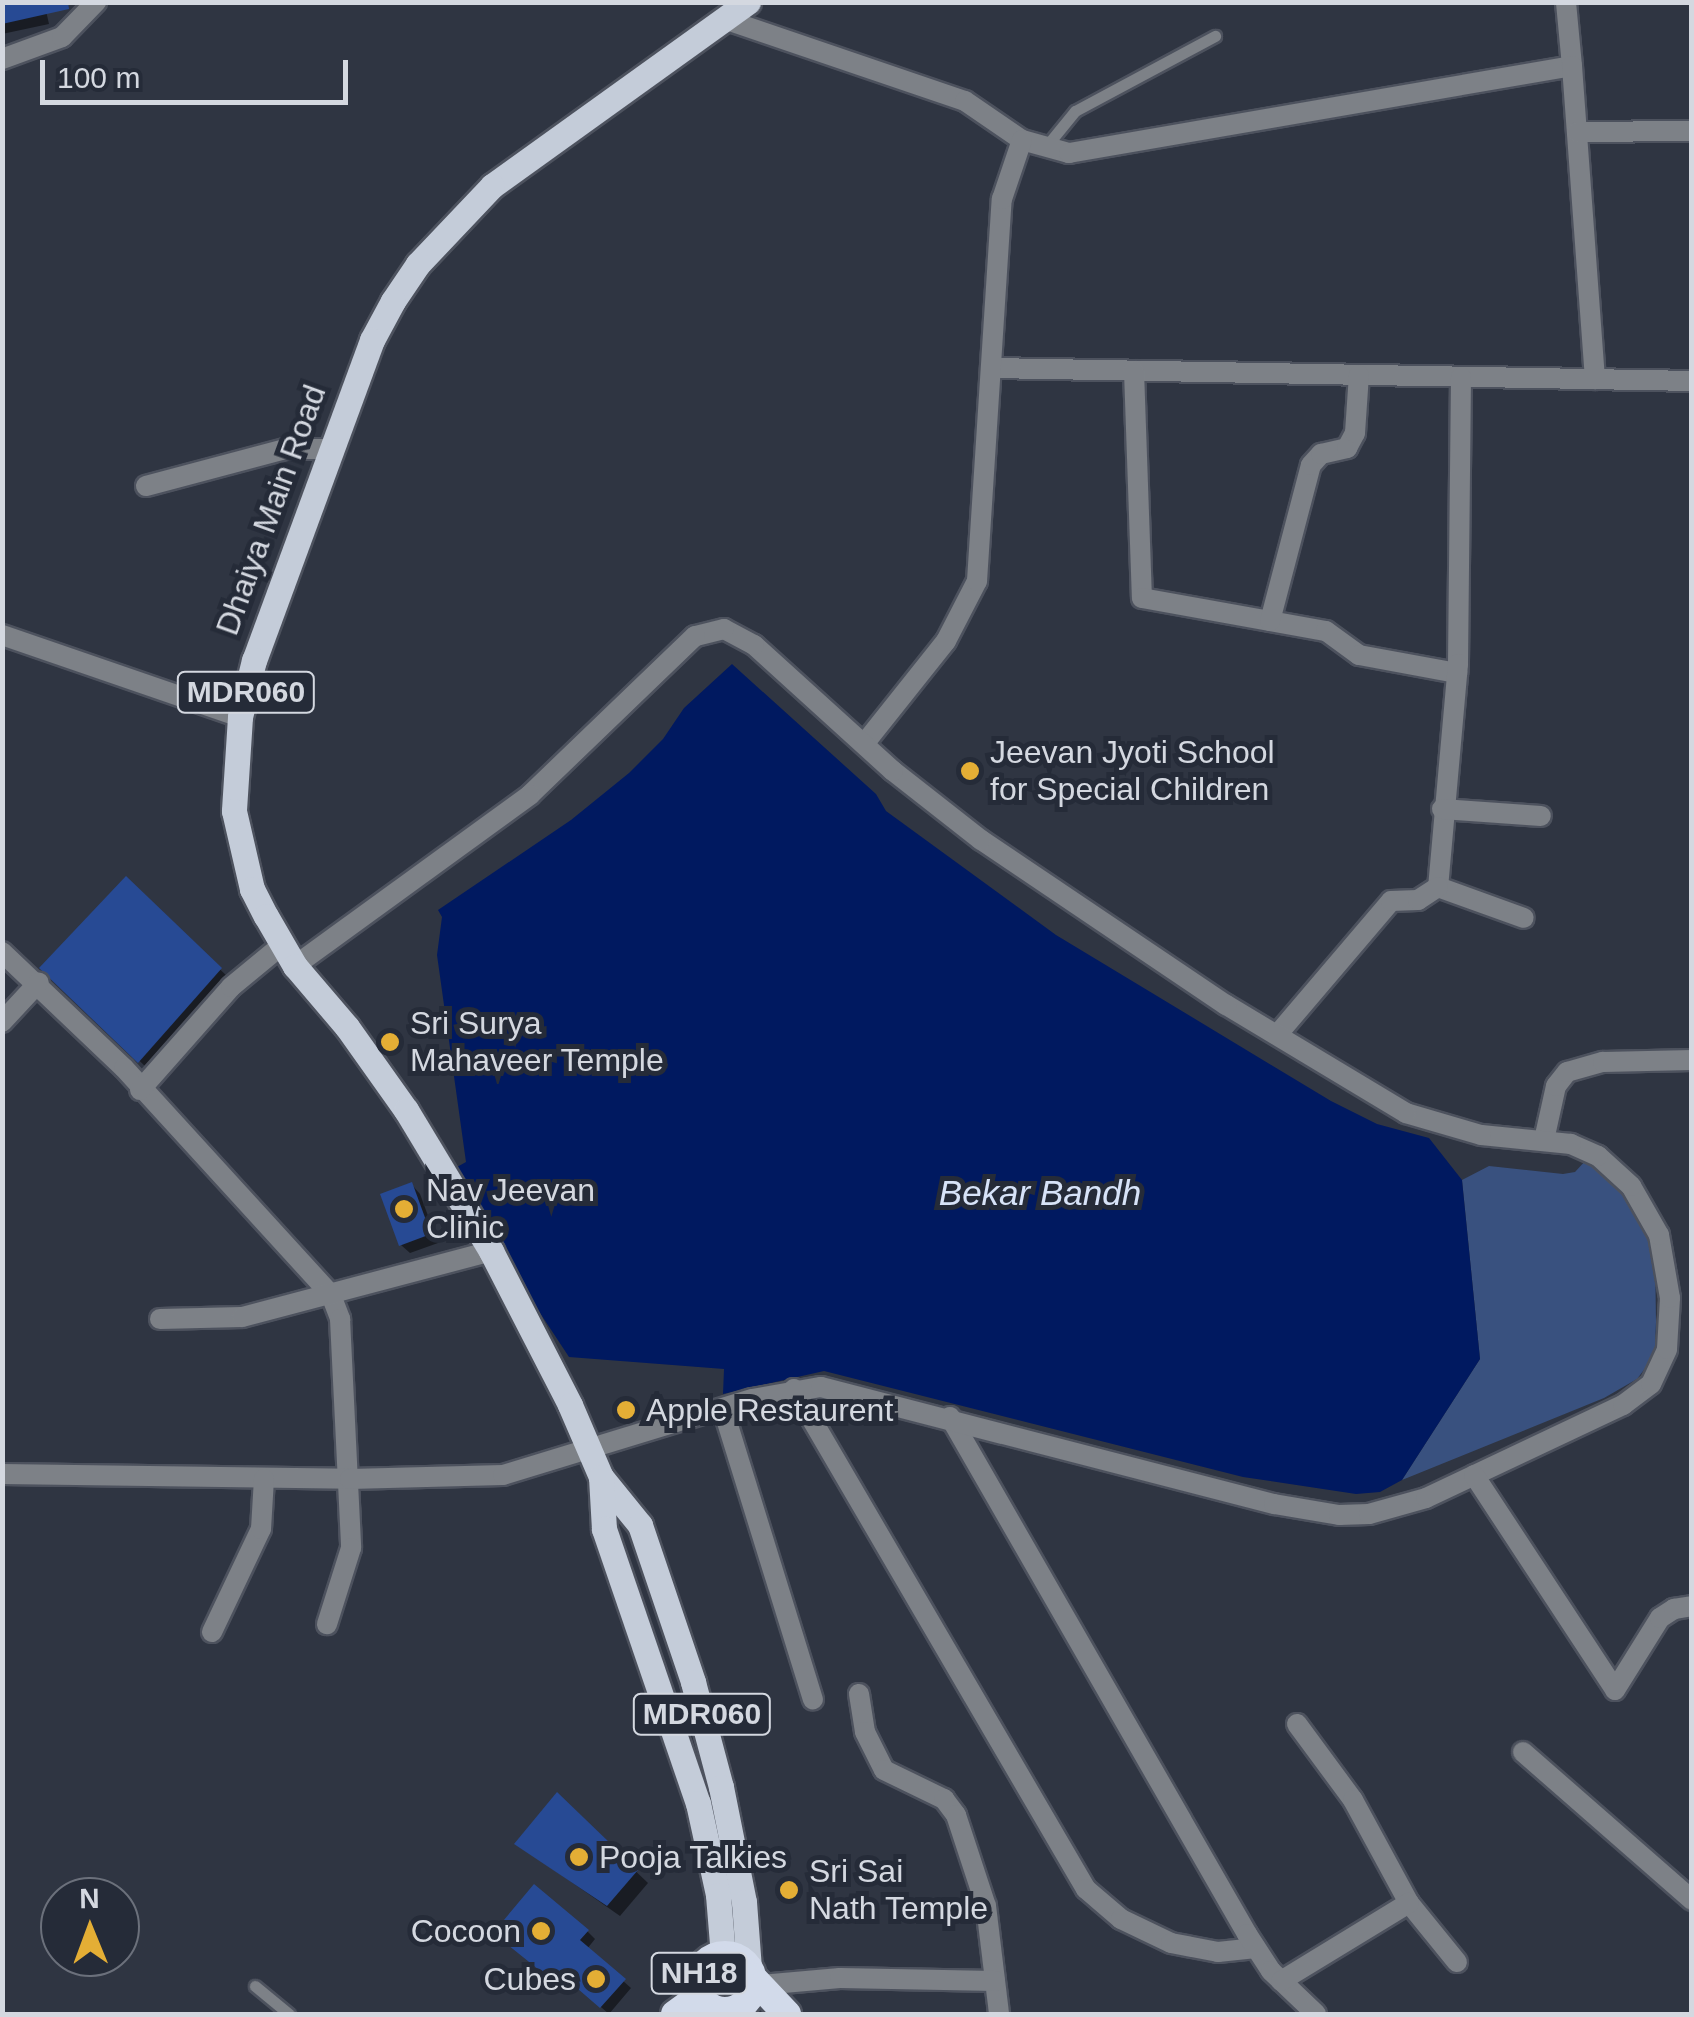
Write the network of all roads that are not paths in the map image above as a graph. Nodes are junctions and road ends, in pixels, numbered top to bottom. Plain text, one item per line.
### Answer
1 (96, 2) edge
2 (748, 2) edge
3 (1566, 2) edge
4 (727, 20) junction
5 (1215, 36) dead end
6 (2, 60) edge
7 (1572, 66) junction
8 (1576, 132) junction
9 (1692, 132) edge
10 (1022, 140) junction
11 (1044, 149) junction
12 (992, 368) junction
13 (1134, 371) junction
14 (1359, 375) junction
15 (1461, 377) junction
16 (1595, 379) junction
17 (1692, 381) edge
18 (330, 449) junction
19 (146, 486) dead end
20 (1270, 621) junction
21 (2, 635) edge
22 (1457, 673) junction
23 (240, 717) junction
24 (864, 744) junction
25 (1442, 808) junction
26 (1541, 816) dead end
27 (1438, 887) junction
28 (1524, 918) dead end
29 (2, 952) edge
30 (289, 955) junction
31 (39, 982) junction
32 (2, 1022) edge
33 (1277, 1035) junction
34 (1692, 1060) edge
35 (140, 1090) junction
36 (1544, 1140) junction
37 (491, 1251) junction
38 (331, 1296) junction
39 (160, 1318) dead end
40 (794, 1389) junction
41 (723, 1410) junction
42 (950, 1418) junction
43 (590, 1448) junction
44 (2, 1474) edge
45 (1474, 1475) junction
46 (601, 1477) junction
47 (264, 1479) junction
48 (350, 1480) junction
49 (1692, 1606) edge
50 (326, 1624) dead end
51 (212, 1632) dead end
52 (858, 1694) dead end
53 (813, 1699) dead end
54 (1297, 1724) dead end
55 (1524, 1752) dead end
56 (1692, 1900) edge
57 (1409, 1903) junction
58 (1256, 1948) junction
59 (723, 1956) junction
60 (1457, 1962) dead end
61 (995, 1981) junction
62 (1281, 1981) junction
63 (255, 1986) dead end
64 (753, 1989) edge
65 (709, 2006) edge
66 (289, 2014) edge
67 (675, 2014) edge
68 (786, 2014) edge
69 (998, 2014) edge
70 (1316, 2014) edge

1 - 6 street
2 - 4 main road, Dhaiya Main Road / MDR060
3 - 7 street
4 - 10 street
4 - 18 main road, Dhaiya Main Road / MDR060
5 - 11 lane
7 - 8 street
7 - 11 street
8 - 9 street
8 - 16 street
10 - 11 street
10 - 12 street
12 - 13 street
12 - 24 street
13 - 14 street
13 - 20 street
14 - 15 street
14 - 20 street
15 - 16 street
15 - 22 street
16 - 17 street
18 - 19 street
18 - 23 main road, Dhaiya Main Road / MDR060
20 - 22 street
21 - 23 street
22 - 25 street
23 - 30 main road, Dhaiya Main Road / MDR060
24 - 30 street
24 - 33 street
25 - 26 street
25 - 27 street
27 - 28 street
27 - 33 street
29 - 31 street
30 - 35 street
30 - 37 main road, Dhaiya Main Road / MDR060
31 - 32 street
31 - 35 street
33 - 36 street
34 - 36 street
35 - 38 street
36 - 45 street
37 - 38 street
37 - 43 main road, Dhaiya Main Road / MDR060
38 - 39 street
38 - 48 street
40 - 41 street
40 - 42 street
40 - 58 street
41 - 43 street
41 - 53 street
42 - 45 street
42 - 58 street
43 - 46 main road, Dhaiya Main Road / MDR060
43 - 48 street
44 - 47 street
45 - 49 street
46 - 59 main road, Dhaiya Main Road / MDR060
46 - 64 main road, Dhaiya Main Road / MDR060
47 - 48 street
47 - 51 street
48 - 50 street
52 - 61 street
54 - 57 street
55 - 56 street
57 - 60 street
57 - 62 street
58 - 62 street
59 - 64 highway, NH18
59 - 65 highway, NH18
61 - 64 street
61 - 69 street
62 - 70 street
63 - 66 lane
64 - 65 highway, NH18
64 - 68 highway, NH18
65 - 67 highway, NH18

